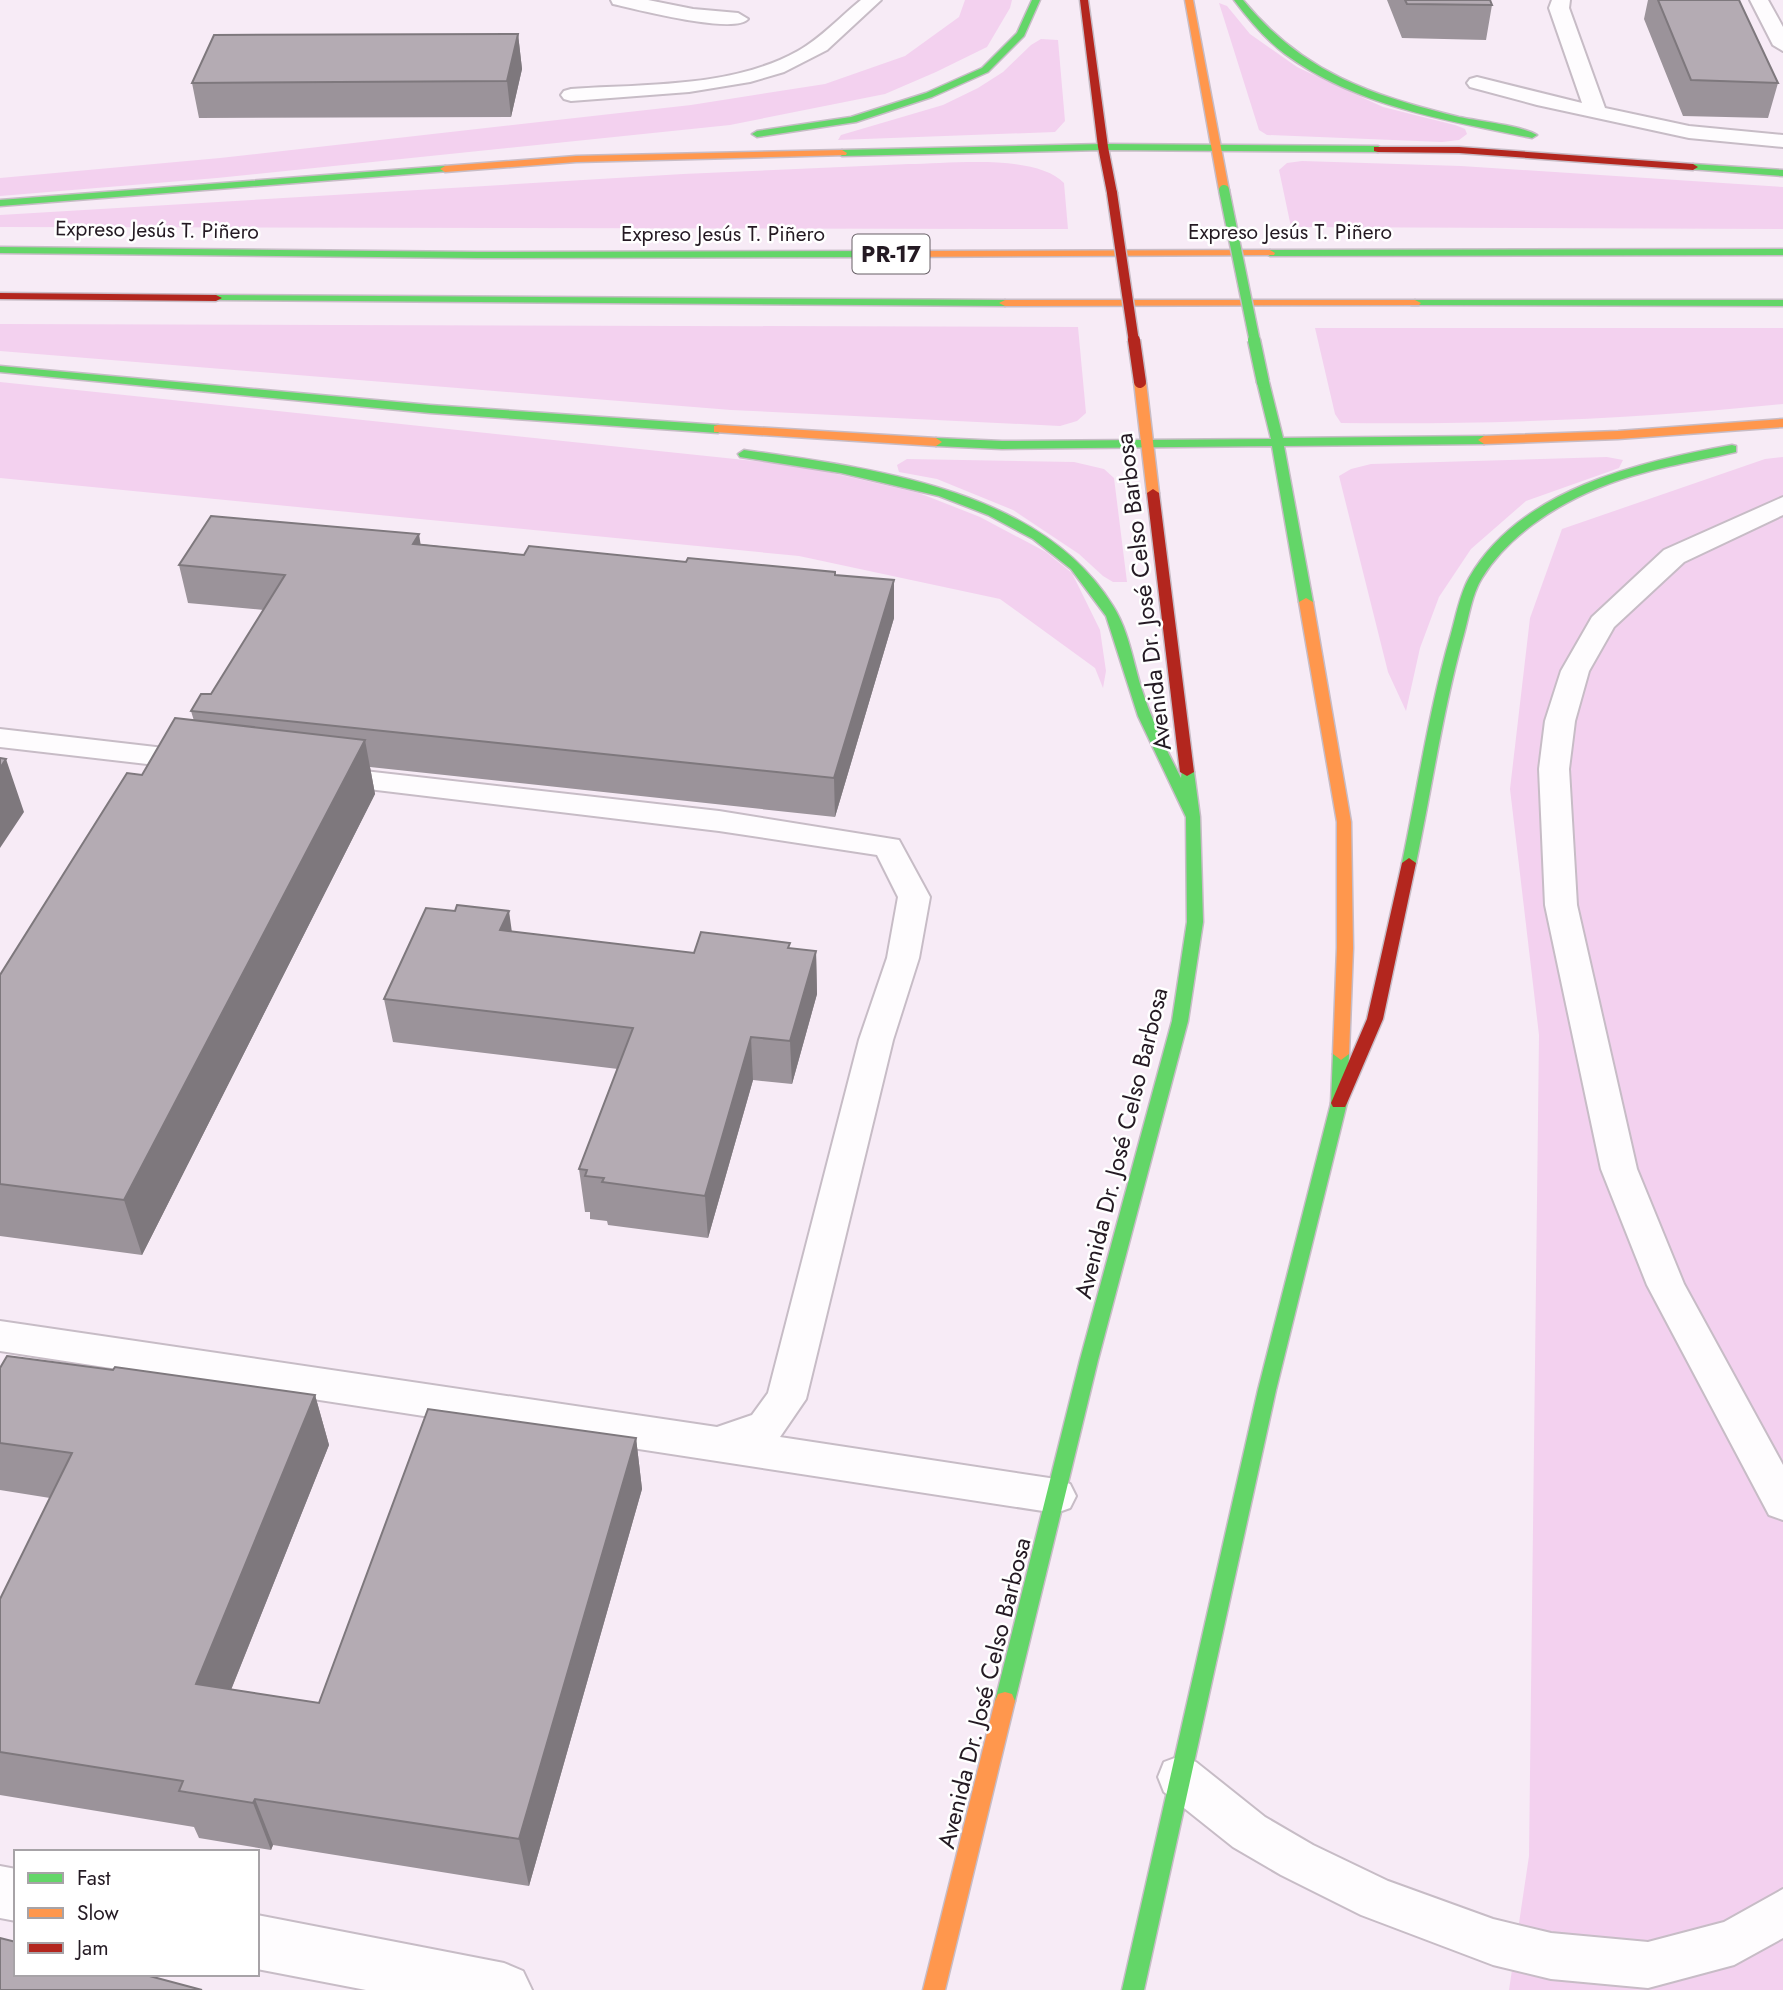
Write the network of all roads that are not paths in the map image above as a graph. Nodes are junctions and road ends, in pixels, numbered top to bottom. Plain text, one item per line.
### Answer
1 (620, 0) edge
2 (872, 0) edge
3 (1036, 0) edge
4 (1084, 0) edge
5 (1189, 0) edge
6 (1238, 0) edge
7 (1561, 0) edge
8 (1759, 0) edge
9 (738, 19) dead end
10 (1783, 45) edge
11 (1477, 83) dead end
12 (571, 95) dead end
13 (1596, 112) junction
14 (743, 136) dead end
15 (1545, 137) dead end
16 (715, 140) dead end
17 (1783, 141) edge
18 (1582, 143) dead end
19 (1103, 147) junction
20 (1217, 147) junction
21 (576, 159) junction
22 (1778, 172) edge
23 (0, 204) edge
24 (0, 250) edge
25 (1783, 252) edge
26 (0, 296) edge
27 (1783, 303) edge
28 (0, 369) edge
29 (430, 409) junction
30 (1783, 423) edge
31 (655, 441) dead end
32 (1278, 443) junction
33 (1148, 444) junction
34 (1745, 447) dead end
35 (721, 451) dead end
36 (1783, 505) edge
37 (0, 737) edge
38 (235, 765) edge
39 (304, 773) edge
40 (1193, 817) junction
41 (1339, 1103) junction
42 (0, 1336) edge
43 (717, 1443) junction
44 (1056, 1496) junction
45 (1783, 1503) edge
46 (1180, 1777) junction
47 (1783, 1913) edge
48 (259, 1942) edge
49 (504, 1990) edge
50 (934, 1990) edge
51 (1133, 1990) edge

1 - 9 lane
2 - 12 lane
3 - 14 main road
4 - 19 main road, Avenida Dr. José Celso Barbosa
5 - 20 main road
6 - 15 main road
7 - 13 lane
8 - 10 lane
11 - 13 lane
13 - 17 lane
16 - 21 main road
18 - 22 main road
19 - 20 main road
19 - 21 main road
19 - 33 main road, Avenida Dr. José Celso Barbosa, bridge
20 - 22 main road
20 - 32 main road, bridge
21 - 23 main road
24 - 25 main road, Expreso Jesús T. Piñero / PR-17
26 - 27 main road, PR-17
28 - 29 main road
29 - 31 main road
29 - 33 main road
30 - 32 main road
32 - 33 main road
32 - 41 main road
33 - 40 main road, Avenida Dr. José Celso Barbosa
34 - 41 main road
35 - 40 main road
36 - 45 lane
37 - 38 lane
39 - 43 lane
40 - 44 main road, Avenida Dr. José Celso Barbosa
41 - 46 main road
42 - 43 lane
43 - 44 lane
44 - 50 main road, Avenida Dr. José Celso Barbosa
46 - 47 lane
46 - 51 main road
48 - 49 street

